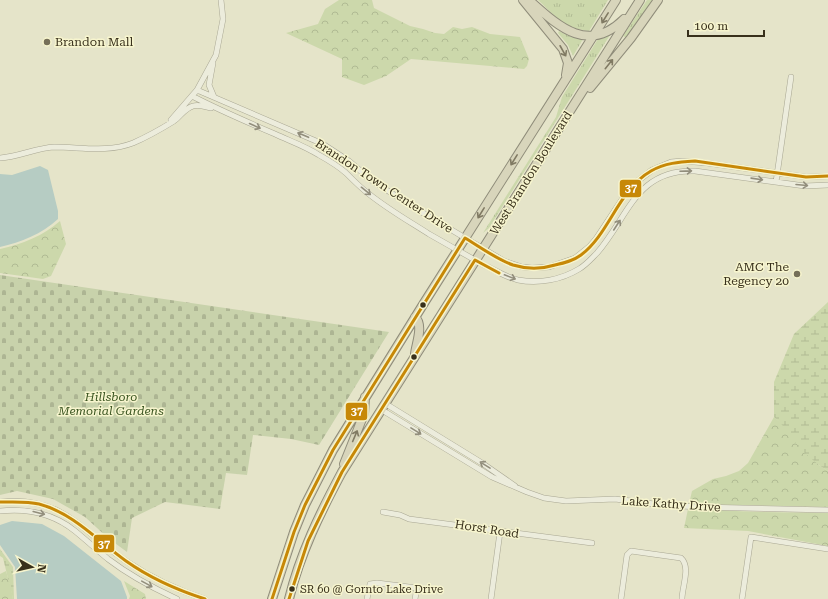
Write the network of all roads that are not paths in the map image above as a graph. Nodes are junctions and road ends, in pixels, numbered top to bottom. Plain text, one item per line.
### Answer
1 (221, 0) edge
2 (523, 0) edge
3 (529, 0) edge
4 (616, 0) edge
5 (640, 0) edge
6 (658, 0) edge
7 (633, 11) junction
8 (594, 35) junction
9 (213, 60) junction
10 (791, 77) dead end
11 (565, 80) junction
12 (197, 90) junction
13 (192, 96) junction
14 (214, 97) junction
15 (220, 110) junction
16 (567, 116) junction
17 (166, 125) junction
18 (0, 158) edge
19 (705, 162) junction
20 (704, 172) junction
21 (777, 173) junction
22 (828, 176) edge
23 (776, 182) junction
24 (828, 185) edge
25 (618, 205) junction
26 (626, 210) junction
27 (465, 238) junction
28 (483, 248) junction
29 (457, 250) junction
30 (475, 260) junction
31 (415, 317) junction
32 (414, 359) junction
33 (366, 397) junction
34 (384, 407) junction
35 (342, 472) junction
36 (0, 502) edge
37 (828, 510) edge
38 (0, 511) edge
39 (383, 512) dead end
40 (500, 532) junction
41 (592, 543) dead end
42 (828, 549) edge
43 (177, 599) edge
44 (205, 599) edge
45 (272, 599) edge
46 (289, 599) edge
47 (367, 599) edge
48 (415, 599) edge
49 (491, 599) edge
50 (622, 599) edge
51 (682, 599) edge
52 (742, 599) edge

1 - 9 street, Brandon Town Center Drive
2 -> 11 highway
3 - 8 highway
4 -> 8 highway, West Brandon Boulevard
5 - 7 highway, West Brandon Boulevard
16 -> 6 highway
7 - 8 highway
7 - 16 highway, West Brandon Boulevard
8 - 11 highway, West Brandon Boulevard
9 - 12 street, Brandon Town Center Drive
9 - 14 street, Brandon Town Center Drive
10 - 21 street
11 -> 27 highway, West Brandon Boulevard
12 - 13 street, Brandon Town Center Drive
12 - 14 street, Brandon Town Center Drive
13 - 15 street, Brandon Town Center Drive
13 - 17 street, Brandon Town Center Drive
27 -> 14 street, Brandon Town Center Drive
15 - 17 street, Brandon Town Center Drive
15 -> 29 street, Brandon Town Center Drive
16 - 28 highway, West Brandon Boulevard
17 - 18 street, Brandon Town Center Drive
19 - 20 street
19 - 21 street, Brandon Town Center Drive
19 - 25 street, Brandon Town Center Drive
20 -> 23 street, Brandon Town Center Drive
26 -> 20 street, Brandon Town Center Drive
21 - 22 street, Brandon Town Center Drive
21 - 23 street
23 -> 24 street, Brandon Town Center Drive
25 - 26 street
25 - 28 street, Brandon Town Center Drive
30 -> 26 street, Brandon Town Center Drive
27 - 28 street, Brandon Town Center Drive
27 - 29 highway, West Brandon Boulevard
28 - 30 highway, West Brandon Boulevard
29 - 30 street, Brandon Town Center Drive
29 - 31 highway, West Brandon Boulevard
30 - 32 highway, West Brandon Boulevard
31 - 32 highway
31 - 33 highway, West Brandon Boulevard
32 - 34 highway, West Brandon Boulevard
35 -> 33 highway
33 - 45 highway, West Brandon Boulevard
34 - 35 highway, West Brandon Boulevard
34 - 37 street, Lake Kathy Drive
35 - 46 highway, West Brandon Boulevard
36 - 44 street
38 -> 43 street
39 - 40 street, Horst Road
40 - 41 street, Horst Road
40 - 49 street
42 - 52 street
47 - 48 street
50 - 51 street

